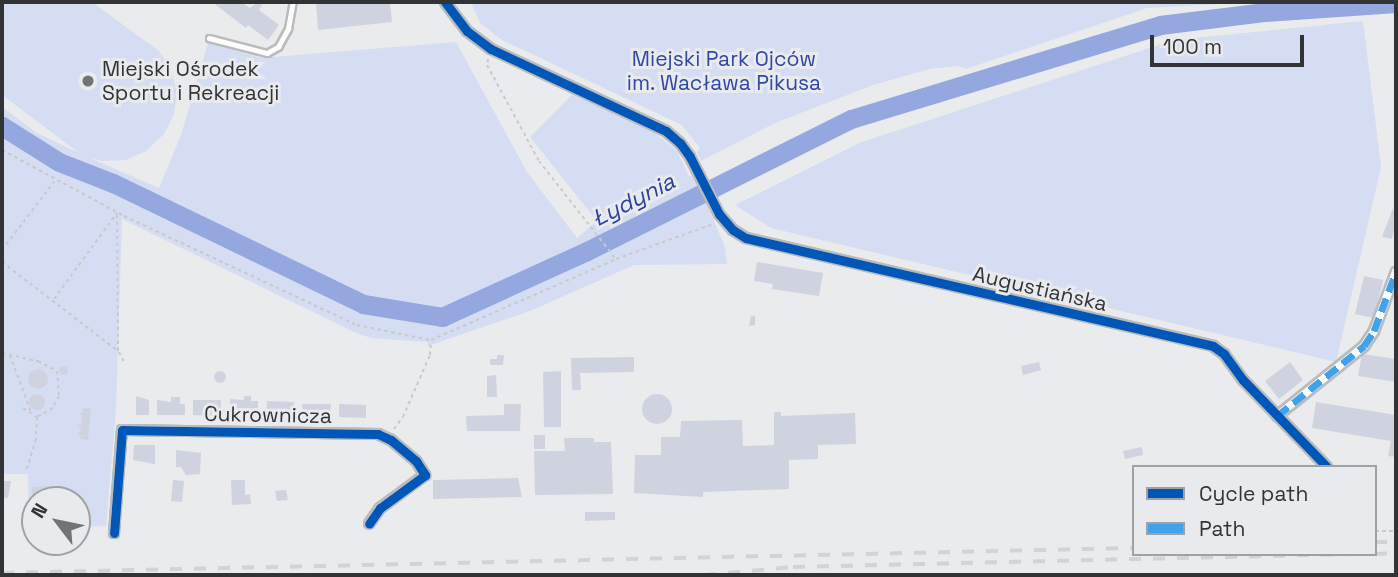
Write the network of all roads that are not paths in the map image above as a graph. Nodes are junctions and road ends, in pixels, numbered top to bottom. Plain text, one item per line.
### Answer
1 (293, 2) edge
2 (445, 2) edge
3 (209, 38) dead end
4 (1396, 272) edge
5 (1277, 416) junction
6 (1325, 465) edge
7 (369, 524) dead end
8 (114, 533) dead end

1 - 3 lane
2 - 5 street, Augustiańska
4 - 5 street
5 - 6 street, Augustiańska
7 - 8 street, Cukrownicza

